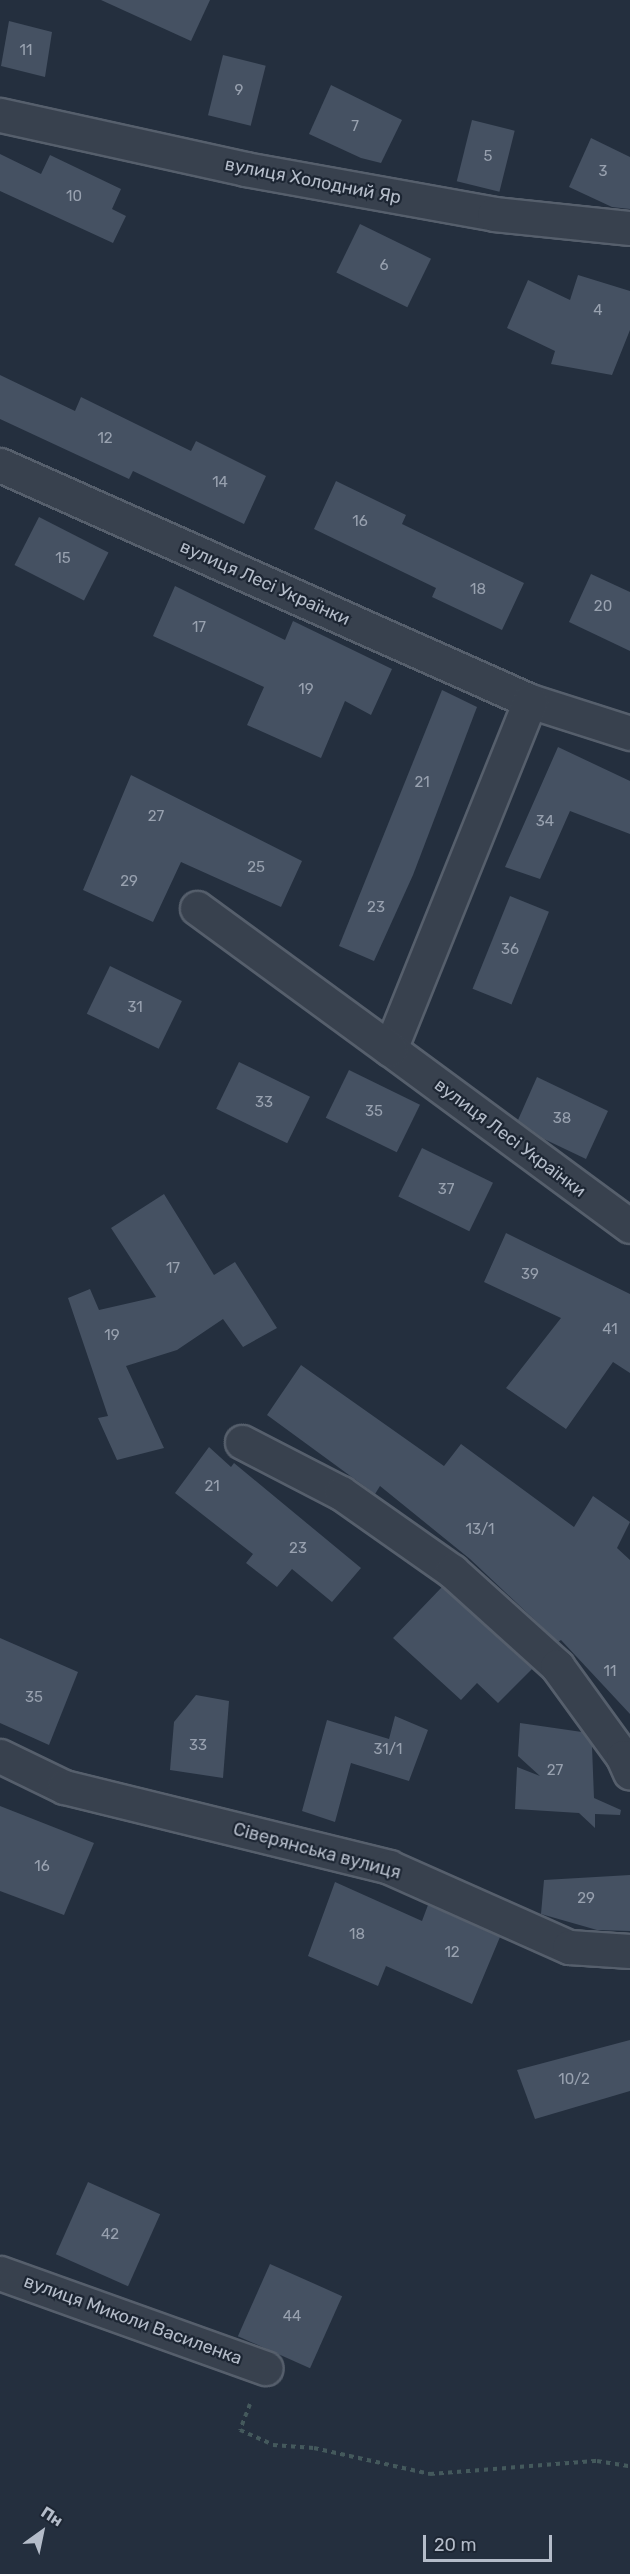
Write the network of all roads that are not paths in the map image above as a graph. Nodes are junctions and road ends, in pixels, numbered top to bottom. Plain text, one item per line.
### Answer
1 (0, 115) edge
2 (630, 228) edge
3 (0, 465) edge
4 (530, 700) junction
5 (630, 733) edge
6 (197, 908) dead end
7 (390, 1049) junction
8 (630, 1226) edge
9 (242, 1442) dead end
10 (0, 1755) edge
11 (630, 1773) edge
12 (630, 1951) edge
13 (0, 2273) edge
14 (265, 2368) road end

1 - 2 street, вулиця Холодний Яр
3 - 4 street, вулиця Лесі Українки
4 - 5 street, вулиця Лесі Українки
4 - 7 street
6 - 7 street, вулиця Лесі Українки
7 - 8 street, вулиця Лесі Українки
9 - 11 street
10 - 12 street, Сіверянська вулиця
13 - 14 street, вулиця Миколи Василенка

